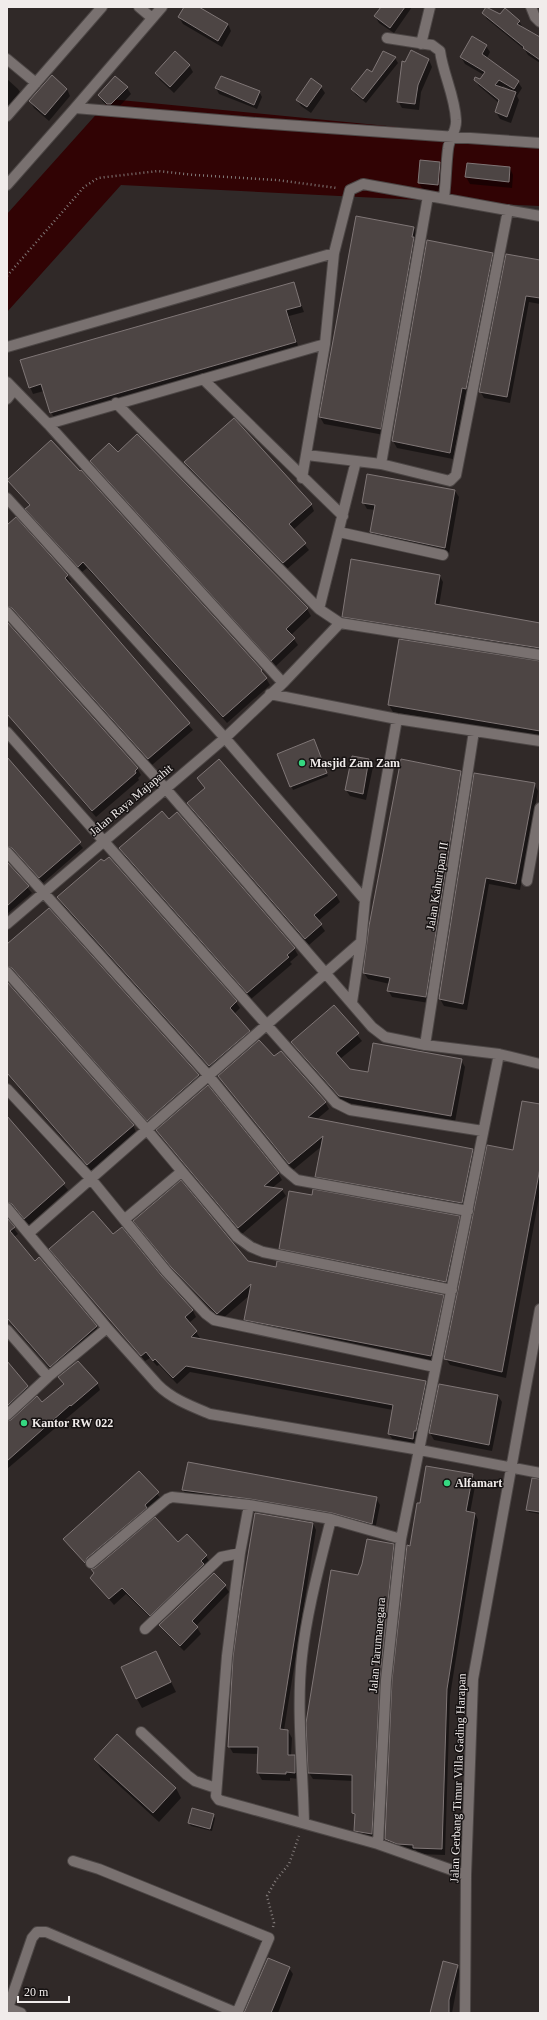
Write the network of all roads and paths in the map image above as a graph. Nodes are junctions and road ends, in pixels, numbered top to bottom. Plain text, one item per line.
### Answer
1 (102, 7) edge
2 (139, 7) edge
3 (162, 7) edge
4 (430, 7) edge
5 (531, 7) edge
6 (152, 18) junction
7 (540, 22) edge
8 (387, 38) dead end
9 (421, 44) junction
10 (7, 59) edge
11 (36, 83) junction
12 (75, 108) junction
13 (7, 116) edge
14 (451, 137) junction
15 (540, 143) edge
16 (7, 186) edge
17 (350, 190) junction
18 (428, 196) junction
19 (444, 198) junction
20 (508, 210) junction
21 (540, 216) edge
22 (334, 253) junction
23 (7, 276) edge
24 (325, 344) junction
25 (7, 347) edge
26 (203, 379) junction
27 (7, 382) edge
28 (14, 390) junction
29 (7, 399) edge
30 (116, 403) junction
31 (48, 424) junction
32 (307, 455) junction
33 (356, 461) junction
34 (381, 464) junction
35 (302, 478) junction
36 (7, 498) edge
37 (343, 516) junction
38 (339, 532) junction
39 (443, 555) dead end
40 (319, 609) junction
41 (7, 612) edge
42 (340, 623) junction
43 (540, 655) edge
44 (283, 683) junction
45 (270, 694) junction
46 (397, 719) junction
47 (474, 731) junction
48 (7, 732) edge
49 (226, 738) junction
50 (540, 741) edge
51 (166, 789) junction
52 (540, 808) edge
53 (103, 840) junction
54 (7, 852) edge
55 (527, 881) dead end
56 (43, 894) junction
57 (365, 900) junction
58 (7, 924) edge
59 (361, 942) junction
60 (7, 972) edge
61 (327, 974) junction
62 (352, 1002) junction
63 (268, 1024) junction
64 (425, 1045) junction
65 (499, 1054) junction
66 (540, 1064) edge
67 (208, 1075) junction
68 (7, 1089) edge
69 (147, 1130) junction
70 (483, 1131) junction
71 (181, 1172) junction
72 (91, 1179) junction
73 (7, 1208) edge
74 (468, 1211) junction
75 (125, 1219) junction
76 (29, 1233) junction
77 (452, 1290) junction
78 (540, 1309) edge
79 (107, 1328) junction
80 (7, 1330) edge
81 (434, 1367) junction
82 (48, 1377) junction
83 (7, 1414) edge
84 (420, 1450) junction
85 (511, 1468) junction
86 (540, 1473) edge
87 (249, 1505) junction
88 (331, 1519) junction
89 (401, 1539) junction
90 (240, 1553) junction
91 (91, 1564) dead end
92 (145, 1629) dead end
93 (141, 1732) dead end
94 (216, 1788) junction
95 (304, 1823) junction
96 (378, 1844) junction
97 (73, 1860) dead end
98 (466, 1875) junction
99 (269, 1938) junction
100 (8, 2009) edge
101 (21, 2013) edge
102 (237, 2013) edge
103 (465, 2013) edge

1 - 11 street
2 - 6 street
3 - 6 street
4 - 9 street
5 - 7 street
6 - 12 street
8 - 9 street
9 - 14 street
10 - 11 street
11 - 13 street
12 - 14 street
12 - 16 street
14 - 15 street
14 - 19 street
17 - 18 street
17 - 22 street
17 - 23 path
18 - 19 street
18 - 34 street
19 - 20 street
20 - 21 street
20 - 34 street
22 - 24 street
22 - 25 street
24 - 26 street
24 - 32 street
26 - 30 street
26 - 35 street
27 - 28 street
28 - 29 street
28 - 31 street
30 - 31 street
30 - 40 street
31 - 44 street
32 - 33 street
32 - 35 street
33 - 34 street
33 - 37 street
35 - 37 street
36 - 49 street
37 - 38 street
38 - 39 street
38 - 40 street
40 - 42 street
41 - 51 street
42 - 43 street
42 - 44 street, Jalan Raya Majapahit
44 - 45 street, Jalan Raya Majapahit
45 - 46 street
45 - 49 street, Jalan Raya Majapahit
46 - 47 street
46 - 57 street
47 - 50 street
47 - 64 street, Jalan Kahuripan II
48 - 53 street
49 - 51 street, Jalan Raya Majapahit
49 - 57 street
51 - 53 street, Jalan Raya Majapahit
51 - 61 street
52 - 55 street
53 - 56 street, Jalan Raya Majapahit
53 - 63 street
54 - 56 street
56 - 58 street, Jalan Raya Majapahit
56 - 67 street
57 - 59 street
59 - 61 street
59 - 62 street
60 - 69 street
61 - 62 street
61 - 63 street
62 - 64 street
63 - 67 street
63 - 70 street
64 - 65 street
65 - 66 street
65 - 70 street, Jalan Tarumanegara
67 - 69 street
67 - 74 street
68 - 72 street
69 - 71 street
69 - 72 street
70 - 74 street, Jalan Tarumanegara
71 - 75 street
71 - 77 street
72 - 75 street
72 - 76 street
73 - 76 street
74 - 77 street, Jalan Tarumanegara
75 - 81 street
76 - 79 street
77 - 81 street, Jalan Tarumanegara
78 - 85 street, Jalan Gerbang Timur Villa Gading Harapan
79 - 82 street
79 - 84 street
80 - 82 street
81 - 84 street, Jalan Tarumanegara
82 - 83 street
84 - 85 street
84 - 89 street, Jalan Tarumanegara
85 - 86 street
85 - 98 street, Jalan Gerbang Timur Villa Gading Harapan
87 - 88 street
87 - 90 street
87 - 91 street
88 - 89 street
88 - 95 street
89 - 96 street, Jalan Tarumanegara
90 - 92 street
90 - 94 street
93 - 94 street
94 - 95 street
95 - 96 street
95 - 99 path
96 - 98 street
97 - 99 street
98 - 103 street, Jalan Gerbang Timur Villa Gading Harapan
99 - 102 street
100 - 101 street
100 - 102 street

